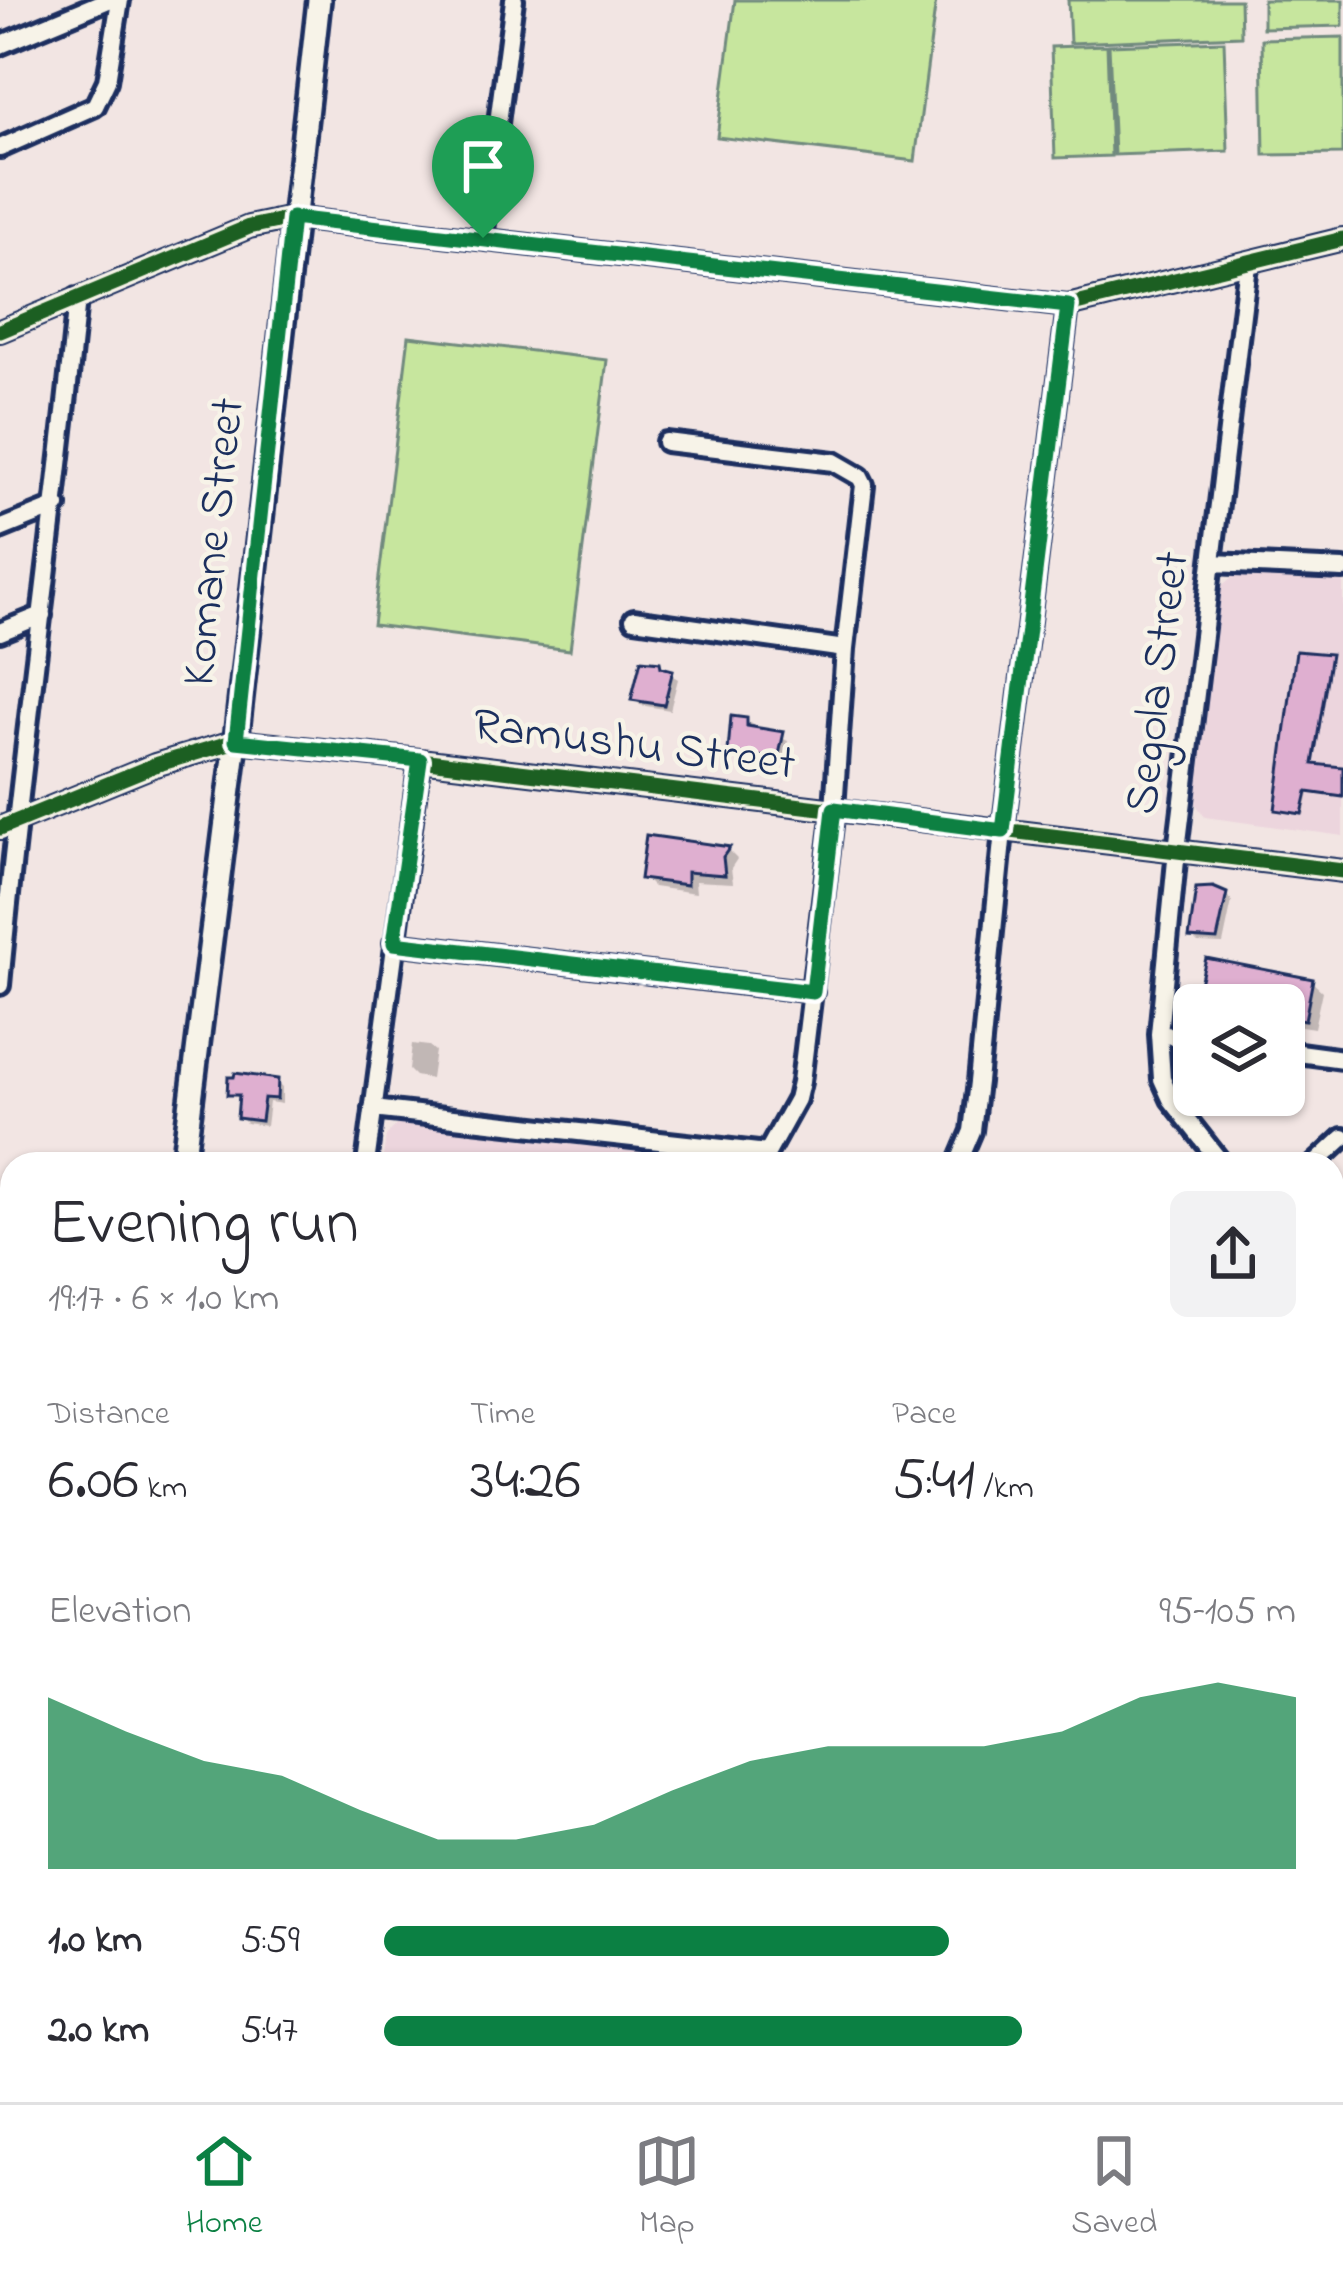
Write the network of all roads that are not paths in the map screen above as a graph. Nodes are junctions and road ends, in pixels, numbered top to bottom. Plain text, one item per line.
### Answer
1 (108, 0) edge
2 (120, 0) edge
3 (319, 0) edge
4 (514, 0) edge
5 (0, 45) edge
6 (0, 148) edge
7 (292, 218) junction
8 (483, 238) junction
9 (1343, 239) edge
10 (1248, 265) junction
11 (76, 298) junction
12 (1068, 306) junction
13 (0, 331) edge
14 (665, 442) dead end
15 (57, 506) junction
16 (0, 529) edge
17 (1213, 563) junction
18 (1343, 568) edge
19 (42, 615) junction
20 (634, 619) dead end
21 (0, 632) edge
22 (845, 649) junction
23 (236, 741) junction
24 (420, 760) junction
25 (834, 809) junction
26 (8, 825) edge
27 (1003, 831) junction
28 (1177, 850) junction
29 (1343, 871) edge
30 (394, 943) junction
31 (0, 985) edge
32 (813, 992) junction
33 (1159, 1034) junction
34 (1173, 1036) edge
35 (1305, 1053) edge
36 (1343, 1058) edge
37 (373, 1109) junction
38 (185, 1152) edge
39 (368, 1152) edge
40 (709, 1152) edge
41 (768, 1152) edge
42 (968, 1152) edge
43 (1213, 1152) edge

1 - 5 street
2 - 6 street
3 - 7 street, Komane Street
4 - 8 street
7 - 8 street
7 - 11 street
7 - 23 street, Komane Street
8 - 12 street
9 - 10 street
10 - 12 street
10 - 17 street, Segola Street
11 - 13 street
11 - 15 street
12 - 27 street
14 - 22 street
15 - 16 street
15 - 19 street
17 - 18 street
17 - 28 street, Segola Street
19 - 21 street
19 - 26 street
20 - 22 street
22 - 25 street
23 - 24 street, Ramushu Street
23 - 26 street, Ramushu Street
23 - 38 street, Komane Street
24 - 25 street, Ramushu Street
24 - 30 street
25 - 27 street, Ramushu Street
25 - 32 street
26 - 31 street
27 - 28 street, Ramushu Street
27 - 42 street
28 - 29 street, Ramushu Street
28 - 33 street, Segola Street
30 - 32 street
30 - 37 street
32 - 41 street
33 - 34 street
33 - 43 street, Segola Street
35 - 36 street
37 - 39 street
37 - 40 street

